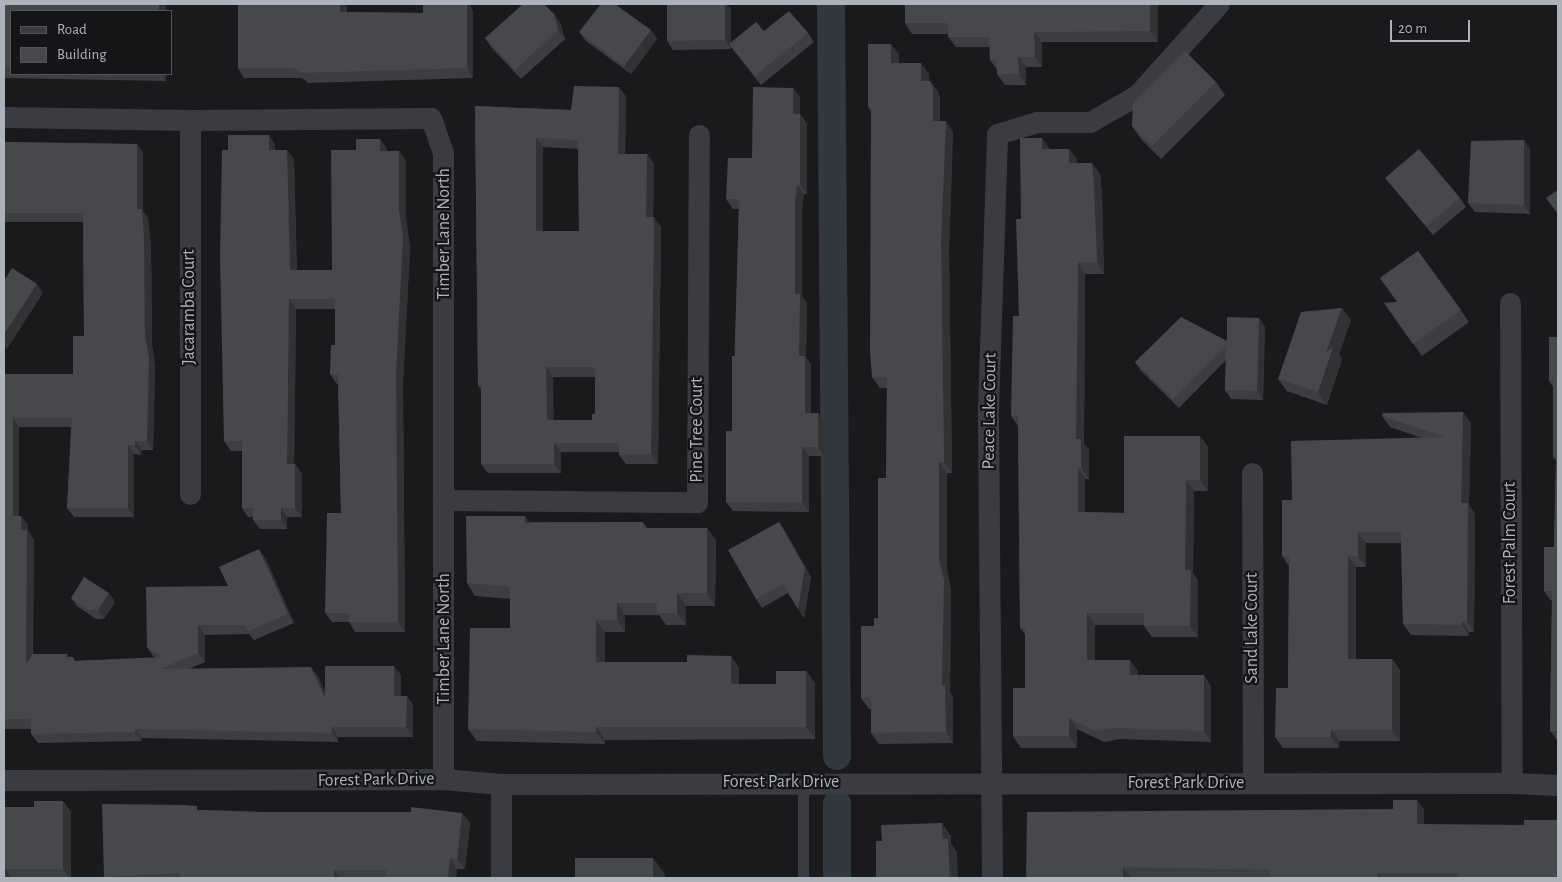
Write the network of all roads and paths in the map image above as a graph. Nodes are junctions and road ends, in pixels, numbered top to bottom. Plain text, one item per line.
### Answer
1 (1219, 4) edge
2 (4, 117) edge
3 (190, 120) junction
4 (699, 135) dead end
5 (1510, 303) dead end
6 (1252, 473) dead end
7 (190, 494) dead end
8 (445, 500) junction
9 (443, 779) junction
10 (4, 780) edge
11 (803, 783) junction
12 (993, 783) junction
13 (1253, 783) junction
14 (1512, 783) junction
15 (501, 784) junction
16 (1558, 785) edge
17 (500, 878) edge
18 (804, 878) edge
19 (992, 878) edge

1 - 12 street, Peace Lake Court
2 - 3 street, Timber Lane North
3 - 7 street, Jacaramba Court
3 - 8 street, Timber Lane North
4 - 8 street, Pine Tree Court
5 - 14 street, Forest Palm Court
6 - 13 street, Sand Lake Court
8 - 9 street, Timber Lane North
9 - 10 street, Forest Park Drive
9 - 15 street, Forest Park Drive
11 - 12 street, Forest Park Drive
11 - 15 street, Forest Park Drive
11 - 18 lane
12 - 13 street, Forest Park Drive
12 - 19 street
13 - 14 street, Forest Park Drive
14 - 16 street, Forest Park Drive
15 - 17 street

